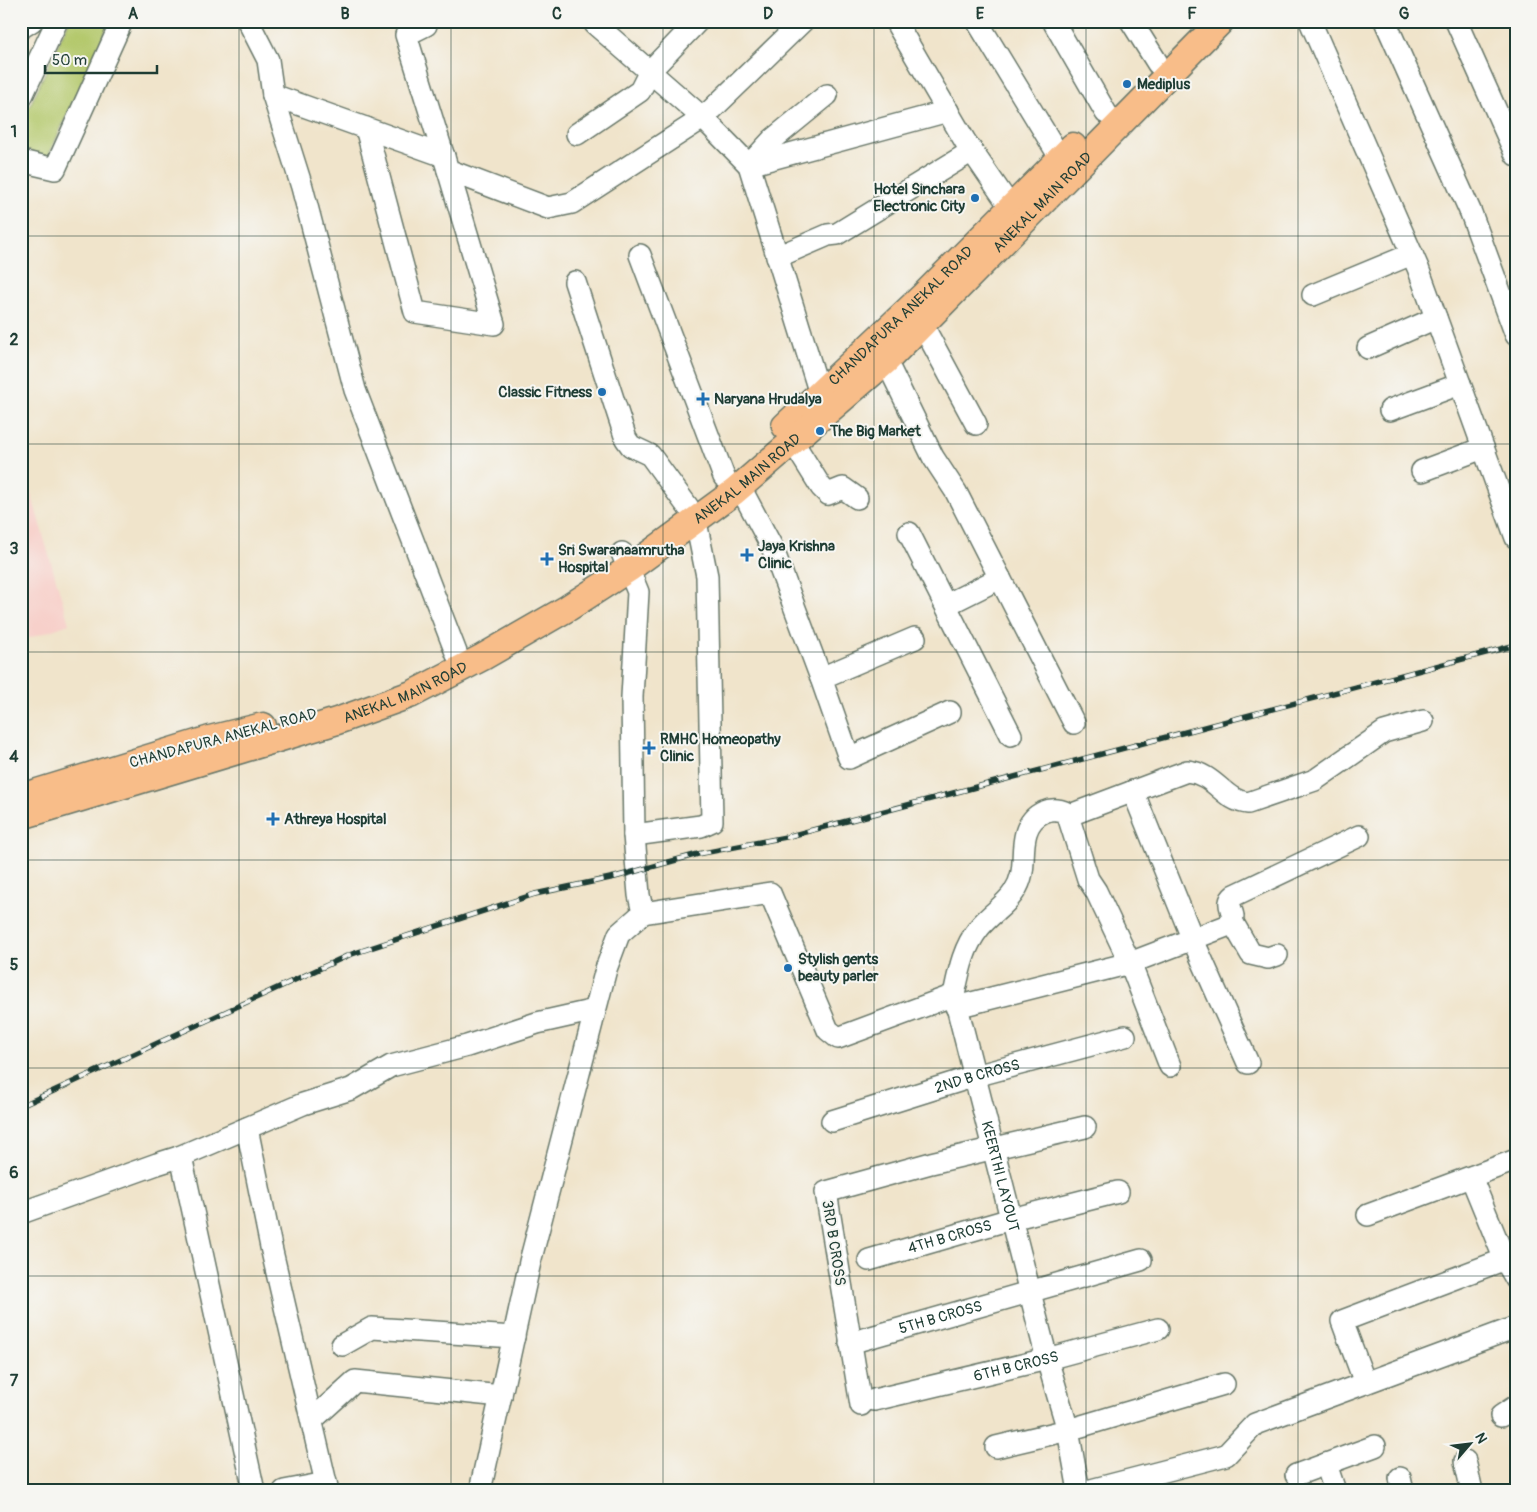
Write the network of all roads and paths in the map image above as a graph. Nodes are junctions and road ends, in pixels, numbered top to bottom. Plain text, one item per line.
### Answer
1 (32, 21) edge
2 (57, 21) edge
3 (122, 21) edge
4 (248, 21) edge
5 (426, 21) edge
6 (698, 21) edge
7 (803, 21) edge
8 (895, 21) edge
9 (977, 21) edge
10 (1053, 21) edge
11 (1131, 21) edge
12 (1200, 21) edge
13 (1221, 21) edge
14 (1310, 21) edge
15 (1385, 21) edge
16 (1456, 21) edge
17 (595, 24) dead end
18 (21, 28) edge
19 (1158, 64) junction
20 (650, 72) junction
21 (827, 94) dead end
22 (273, 95) junction
23 (21, 98) edge
24 (948, 111) junction
25 (1106, 113) junction
26 (703, 118) junction
27 (366, 128) junction
28 (577, 134) dead end
29 (972, 151) junction
30 (1516, 155) edge
31 (1061, 159) junction
32 (21, 161) edge
33 (446, 163) junction
34 (749, 165) junction
35 (1011, 208) junction
36 (1412, 254) junction
37 (640, 255) dead end
38 (777, 257) junction
39 (575, 282) dead end
40 (1313, 295) dead end
41 (916, 316) junction
42 (1436, 318) junction
43 (1516, 335) edge
44 (1368, 348) dead end
45 (886, 361) junction
46 (1460, 384) junction
47 (820, 394) junction
48 (1390, 410) dead end
49 (976, 424) dead end
50 (793, 442) junction
51 (1483, 448) junction
52 (1422, 471) dead end
53 (732, 482) junction
54 (856, 498) dead end
55 (692, 514) junction
56 (909, 533) dead end
57 (1516, 538) edge
58 (626, 560) junction
59 (1000, 578) junction
60 (946, 605) junction
61 (916, 638) dead end
62 (457, 655) junction
63 (821, 678) junction
64 (950, 712) dead end
65 (1423, 721) dead end
66 (1074, 723) dead end
67 (1010, 735) dead end
68 (1133, 791) junction
69 (21, 797) edge
70 (1070, 815) junction
71 (21, 816) edge
72 (634, 835) junction
73 (1359, 836) dead end
74 (643, 913) junction
75 (1232, 921) junction
76 (1193, 940) junction
77 (1277, 955) dead end
78 (1130, 963) junction
79 (955, 1001) junction
80 (595, 1010) junction
81 (1125, 1036) dead end
82 (1248, 1063) dead end
83 (1170, 1066) dead end
84 (975, 1076) junction
85 (832, 1122) dead end
86 (1085, 1127) dead end
87 (247, 1128) junction
88 (992, 1148) junction
89 (179, 1157) junction
90 (1516, 1160) edge
91 (1471, 1177) junction
92 (1118, 1192) dead end
93 (21, 1213) edge
94 (1368, 1216) dead end
95 (1011, 1219) junction
96 (1510, 1258) edge
97 (869, 1260) dead end
98 (1141, 1260) dead end
99 (1516, 1279) edge
100 (1029, 1292) junction
101 (1516, 1327) edge
102 (1158, 1329) dead end
103 (514, 1337) junction
104 (850, 1343) junction
105 (342, 1344) dead end
106 (1047, 1359) junction
107 (1365, 1383) junction
108 (1224, 1384) dead end
109 (501, 1396) junction
110 (868, 1402) joint
111 (312, 1420) junction
112 (1068, 1430) junction
113 (1375, 1446) dead end
114 (996, 1447) dead end
115 (1465, 1461) dead end
116 (1326, 1464) junction
117 (1296, 1475) dead end
118 (327, 1487) edge
119 (254, 1491) edge
120 (284, 1491) edge
121 (480, 1491) edge
122 (1079, 1491) edge
123 (1087, 1491) edge
124 (1335, 1491) edge
125 (1472, 1491) edge

1 - 18 street
2 - 23 street
3 - 32 street
4 - 22 street
5 - 33 street
6 - 20 street
7 - 26 street
8 - 24 street
9 - 31 street
10 - 25 street
11 - 19 street
12 - 19 main road, CHANDAPURA ANEKAL ROAD
13 - 41 main road, ANEKAL MAIN ROAD
14 - 36 street
15 - 43 street
16 - 30 street
17 - 20 street
19 - 25 main road, CHANDAPURA ANEKAL ROAD
20 - 26 street
20 - 28 street
21 - 34 street
22 - 27 street
22 - 62 street
24 - 29 street
24 - 34 street
25 - 31 main road, CHANDAPURA ANEKAL ROAD
26 - 33 street
26 - 34 street
27 - 33 street
27 - 33 street
29 - 35 street
29 - 38 street
31 - 35 main road, CHANDAPURA ANEKAL ROAD
34 - 38 street
35 - 41 main road, CHANDAPURA ANEKAL ROAD
36 - 40 street
36 - 42 street
37 - 53 street
38 - 47 street
39 - 55 street
41 - 45 main road, ANEKAL MAIN ROAD
41 - 47 main road, CHANDAPURA ANEKAL ROAD
41 - 49 street
42 - 44 street
42 - 46 street
45 - 50 main road, ANEKAL MAIN ROAD
45 - 59 street
46 - 48 street
46 - 51 street
47 - 53 main road, CHANDAPURA ANEKAL ROAD
50 - 53 main road, ANEKAL MAIN ROAD
50 - 54 street
51 - 52 street
51 - 57 street
53 - 55 main road, ANEKAL MAIN ROAD
53 - 63 street
55 - 58 main road, ANEKAL MAIN ROAD
55 - 72 street
56 - 60 street
58 - 62 main road, CHANDAPURA ANEKAL ROAD
58 - 71 main road, ANEKAL MAIN ROAD
58 - 72 street
59 - 60 street
59 - 66 street
60 - 67 street
61 - 63 street
62 - 69 main road, CHANDAPURA ANEKAL ROAD
63 - 64 street
65 - 68 street
68 - 70 street
68 - 76 street
70 - 78 street
70 - 79 street
72 - 74 street
73 - 75 street
74 - 79 street
74 - 80 street
75 - 76 street
75 - 77 street
76 - 78 street
76 - 82 street
78 - 79 street
78 - 83 street
79 - 84 street, KEERTHI LAYOUT
80 - 87 street
80 - 103 street
81 - 84 street, 2ND B CROSS
84 - 85 street, 2ND B CROSS
84 - 88 street, KEERTHI LAYOUT
86 - 88 street
87 - 89 street
87 - 111 street
88 - 95 street, KEERTHI LAYOUT
88 - 104 street, 3RD B CROSS
89 - 93 street
89 - 119 street
90 - 91 street
91 - 94 street
91 - 96 street
92 - 95 street, 4TH B CROSS
95 - 97 street, 4TH B CROSS
95 - 100 street, KEERTHI LAYOUT
96 - 99 street
96 - 107 street
98 - 100 street, 5TH B CROSS
100 - 104 street, 5TH B CROSS
100 - 106 street, KEERTHI LAYOUT
101 - 107 street
102 - 106 street, 6TH B CROSS
103 - 105 street
103 - 109 street
104 - 110 street, 3RD B CROSS
106 - 110 street, 6TH B CROSS
106 - 112 street, KEERTHI LAYOUT
107 - 123 street
108 - 112 street
109 - 111 street
109 - 121 street
111 - 118 street
112 - 114 street
112 - 122 street, KEERTHI LAYOUT
113 - 116 street
115 - 125 street
116 - 117 street
116 - 124 street
118 - 120 street

